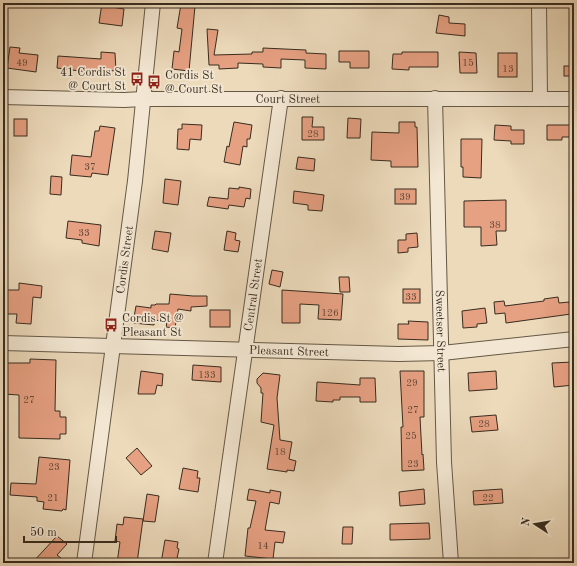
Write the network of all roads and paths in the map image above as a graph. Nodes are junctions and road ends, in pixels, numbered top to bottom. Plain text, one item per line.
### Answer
1 (153, 3) edge
2 (539, 3) edge
3 (3, 97) edge
4 (281, 98) junction
5 (435, 98) junction
6 (143, 99) junction
7 (540, 99) junction
8 (574, 99) edge
9 (574, 339) edge
10 (3, 343) edge
11 (114, 346) junction
12 (244, 350) junction
13 (442, 353) junction
14 (84, 563) edge
15 (215, 563) edge
16 (451, 563) edge

1 - 6 street, Cordis Street
2 - 7 street
3 - 6 street, Court Street
4 - 5 street, Court Street
4 - 6 street, Court Street
4 - 12 street, Central Street
5 - 7 street, Court Street
5 - 13 street, Sweetser Street
6 - 11 street, Cordis Street
7 - 8 street, Court Street
9 - 13 street, Pleasant Street
10 - 11 street, Pleasant Street
11 - 12 street, Pleasant Street
11 - 14 street, Cordis Street
12 - 13 street, Pleasant Street
12 - 15 street, Central Street
13 - 16 street, Sweetser Street

